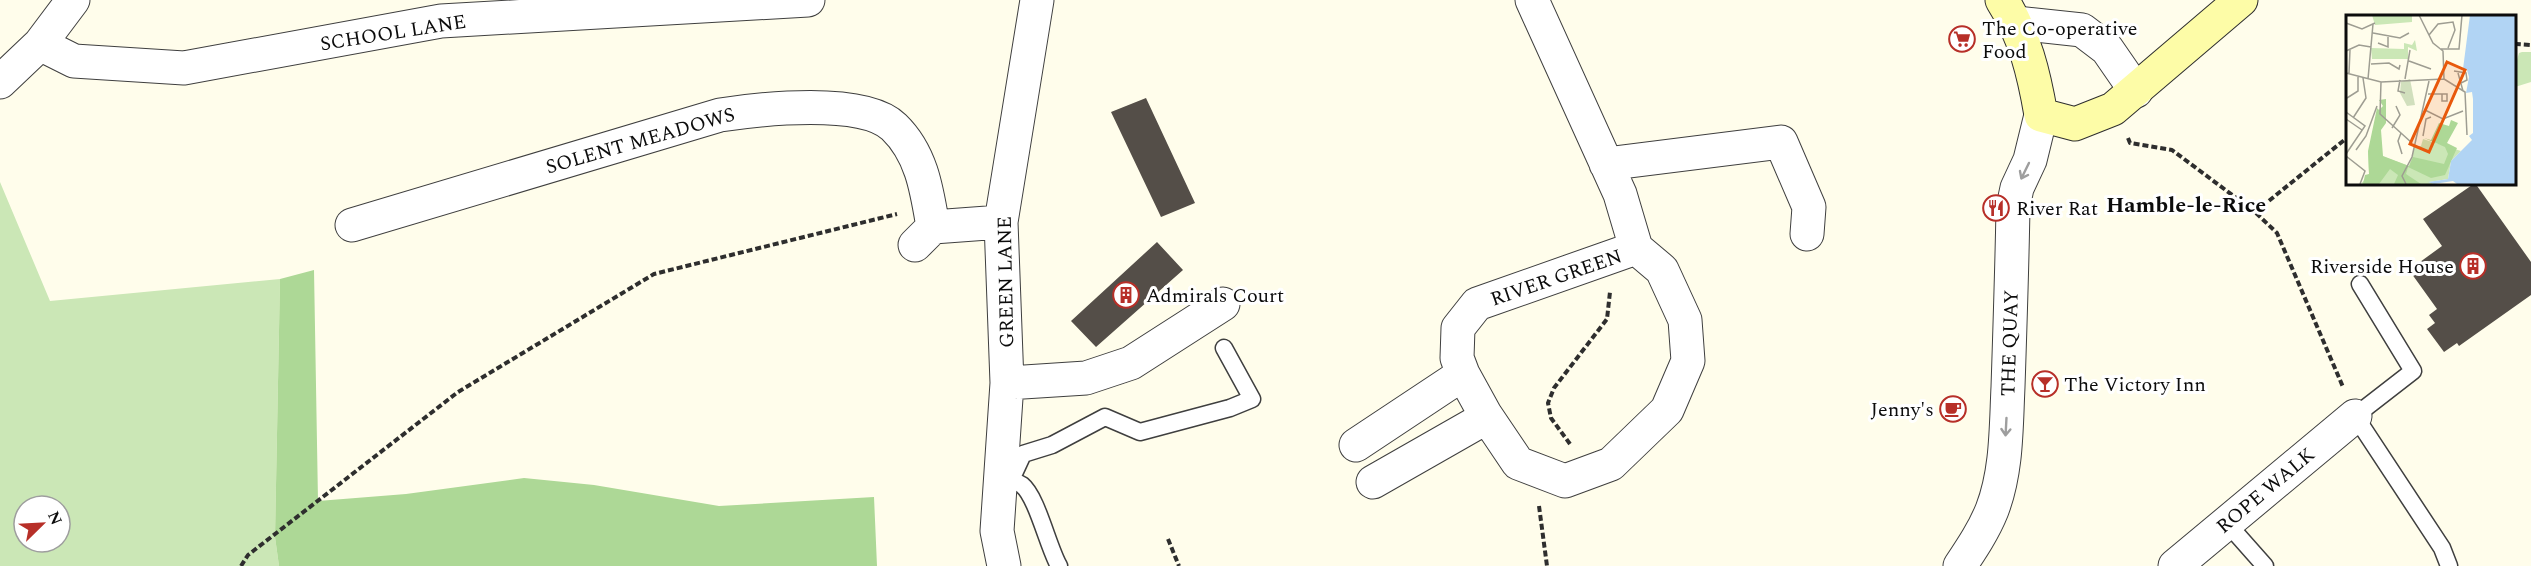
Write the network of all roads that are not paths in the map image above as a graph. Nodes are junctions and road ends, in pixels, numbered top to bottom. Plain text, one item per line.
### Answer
1 (73, 0) edge
2 (808, 0) edge
3 (1037, 0) edge
4 (1532, 0) edge
5 (2241, 0) edge
6 (744, 2) edge
7 (2009, 11) edge
8 (40, 44) junction
9 (0, 82) edge
10 (2124, 100) junction
11 (2041, 115) junction
12 (1606, 164) junction
13 (1001, 222) junction
14 (352, 225) dead end
15 (1807, 234) dead end
16 (1623, 253) junction
17 (2360, 284) dead end
18 (1222, 304) dead end
19 (1224, 348) dead end
20 (1463, 374) junction
21 (1007, 383) junction
22 (2355, 416) junction
23 (1487, 417) junction
24 (1356, 445) dead end
25 (1005, 480) junction
26 (1373, 482) dead end
27 (2226, 522) junction
28 (1004, 566) edge
29 (1059, 566) edge
30 (1960, 566) edge
31 (2175, 566) edge
32 (2265, 566) edge
33 (2449, 566) edge

1 - 8 street
2 - 6 street, SCHOOL LANE
3 - 13 street, GREEN LANE
4 - 12 street, RIVER GREEN
5 - 10 street
6 - 8 street, SCHOOL LANE
7 - 10 street
7 - 11 street
8 - 9 street
10 - 11 street
11 -> 30 street, THE QUAY
12 - 15 street
12 - 16 street, RIVER GREEN
13 - 14 street, SOLENT MEADOWS
13 - 21 street, GREEN LANE
16 - 20 street, RIVER GREEN
16 - 23 street, RIVER GREEN
17 - 22 lane
18 - 21 street
19 - 25 lane
20 - 23 street, RIVER GREEN
20 - 24 street
21 - 25 street, GREEN LANE
22 - 27 street, ROPE WALK
22 - 33 lane
23 - 26 street
25 - 28 street, GREEN LANE
25 - 29 lane
27 - 31 street, ROPE WALK
27 - 32 lane

